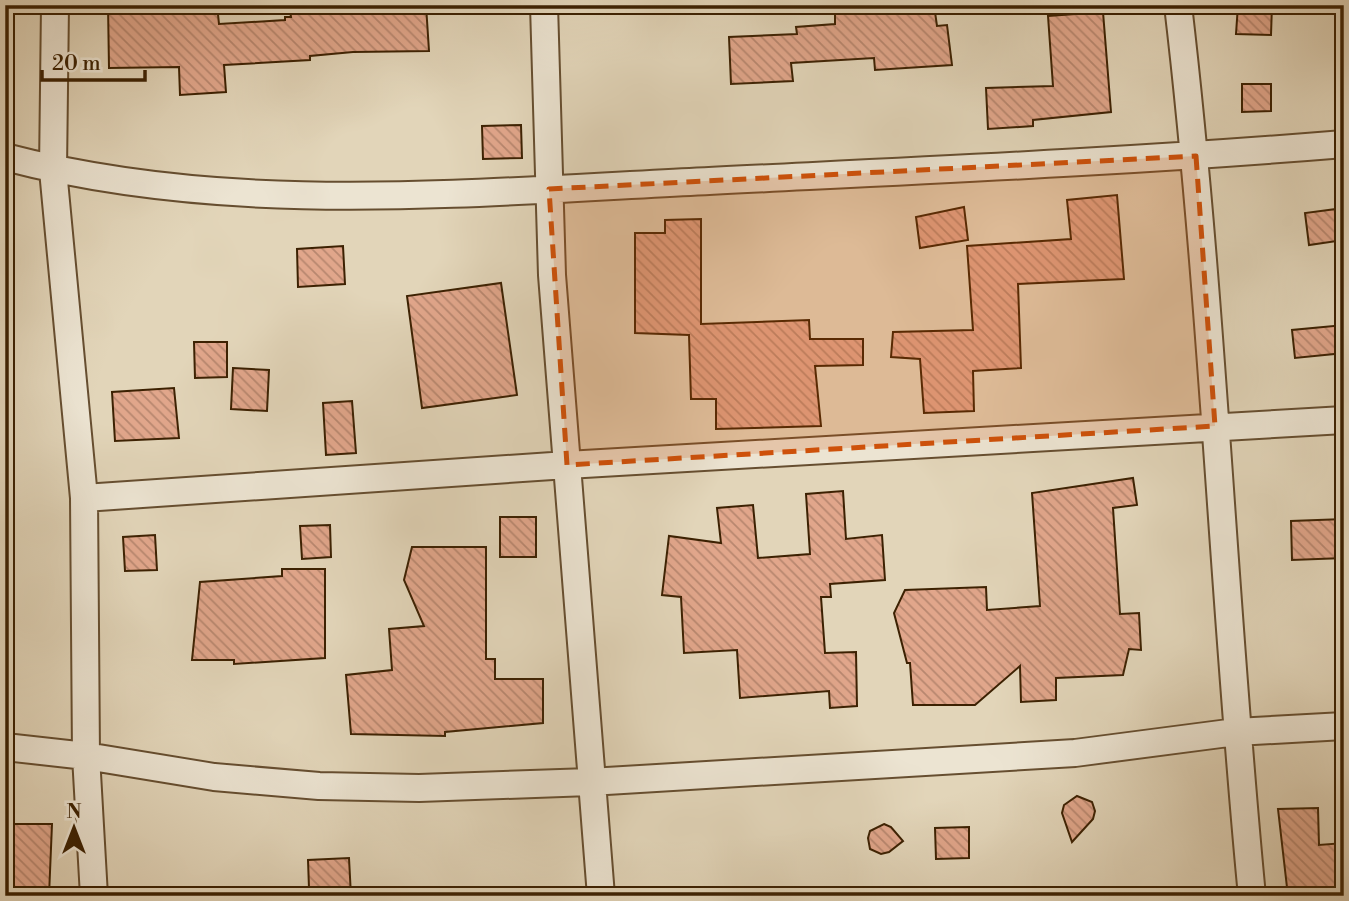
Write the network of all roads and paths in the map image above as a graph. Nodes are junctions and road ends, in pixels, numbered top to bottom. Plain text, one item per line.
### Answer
1 (55, 5) edge
2 (544, 5) edge
3 (1178, 5) edge
4 (1344, 144) edge
5 (1196, 156) junction
6 (5, 157) edge
7 (53, 170) junction
8 (549, 189) junction
9 (1344, 419) edge
10 (1214, 426) junction
11 (567, 465) junction
12 (84, 498) junction
13 (1344, 726) edge
14 (1237, 732) junction
15 (5, 747) edge
16 (86, 756) junction
17 (590, 782) junction
18 (94, 896) edge
19 (601, 896) edge
20 (1252, 896) edge

1 - 7 street
2 - 8 street
3 - 5 street
4 - 5 street
5 - 8 street
5 - 10 street
6 - 7 street
7 - 8 street
7 - 12 street
8 - 11 street
9 - 10 street
10 - 11 street
10 - 14 street
11 - 12 street
11 - 17 street
12 - 16 street
13 - 14 street
14 - 17 street
14 - 20 street
15 - 16 street
16 - 17 street
16 - 18 street
17 - 19 street

